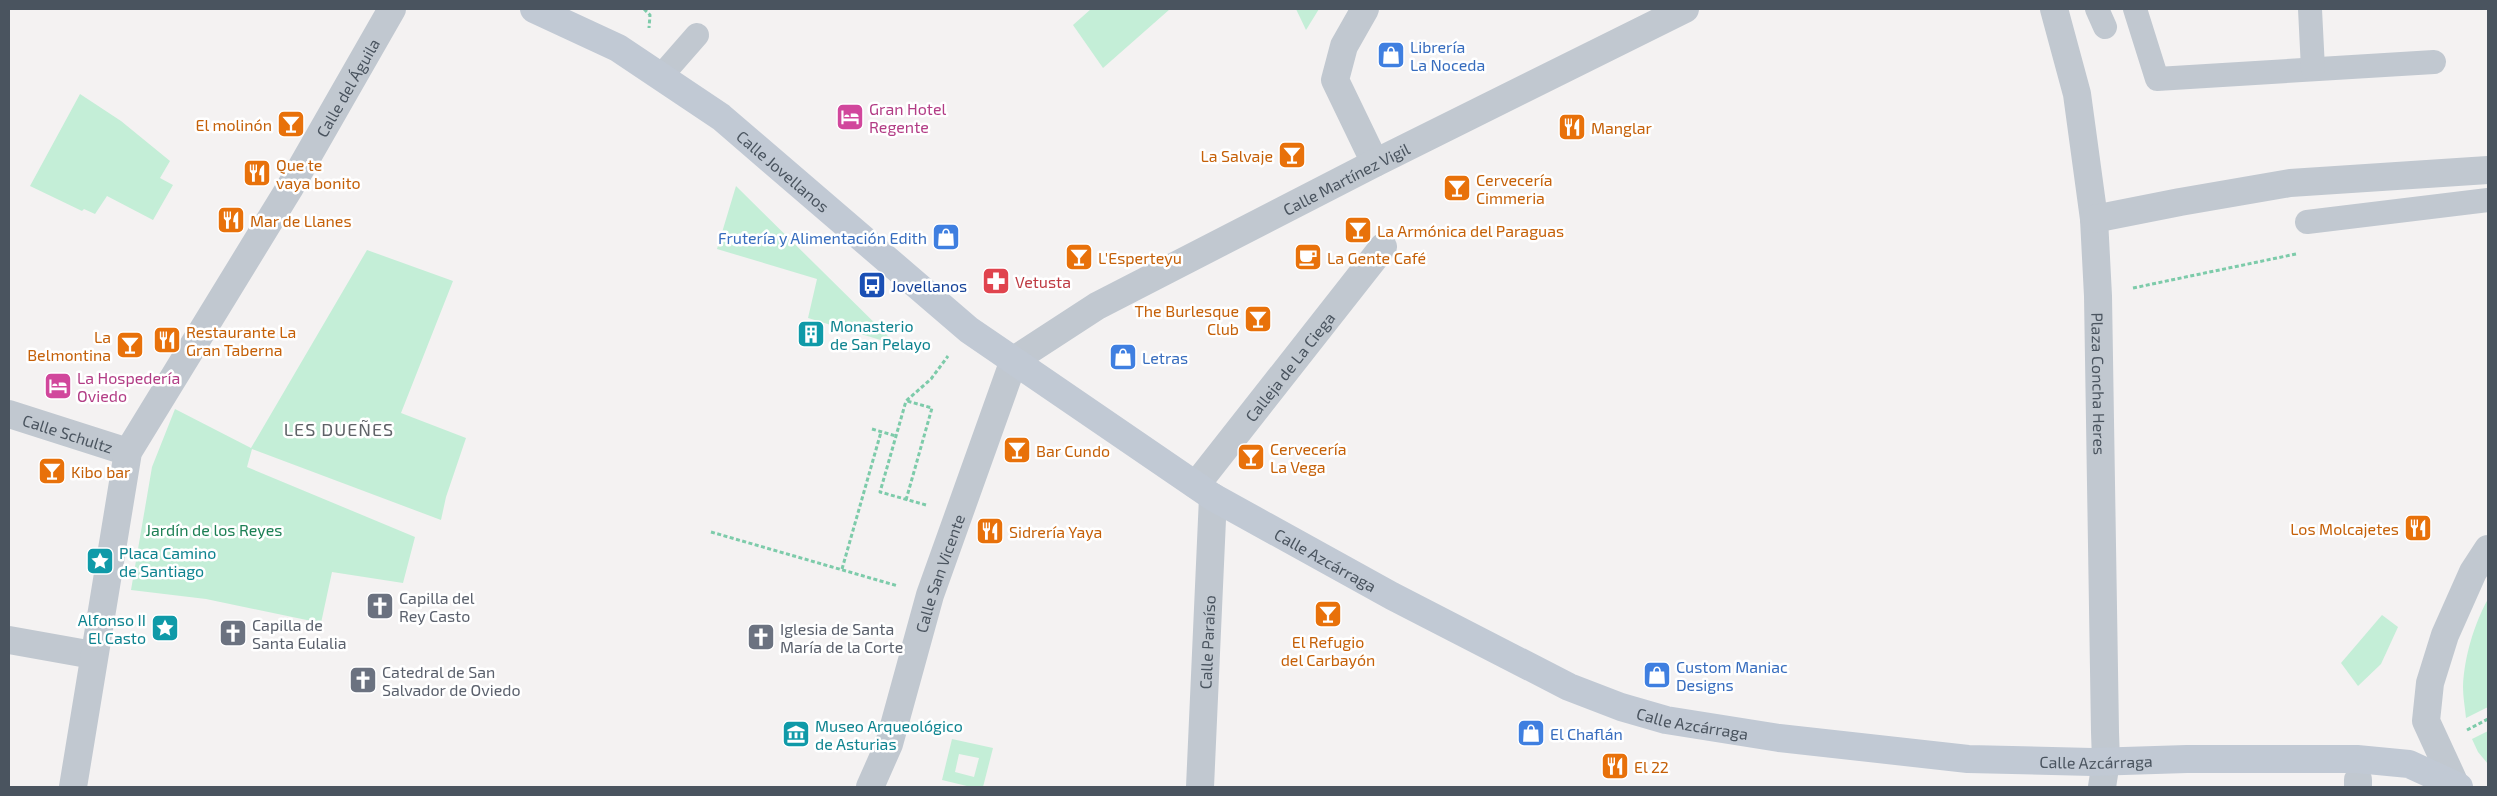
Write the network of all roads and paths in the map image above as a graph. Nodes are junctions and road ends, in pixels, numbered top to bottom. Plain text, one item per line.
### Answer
1 (392, 9) edge
2 (534, 9) edge
3 (1365, 9) edge
4 (1686, 9) edge
5 (2054, 9) edge
6 (2135, 9) edge
7 (2310, 9) edge
8 (697, 35) dead end
9 (2434, 62) dead end
10 (2313, 69) junction
11 (662, 75) junction
12 (1375, 163) junction
13 (2488, 170) edge
14 (2488, 200) edge
15 (2094, 219) junction
16 (2307, 222) dead end
17 (1383, 247) dead end
18 (2301, 252) dead end
19 (2136, 288) dead end
20 (1014, 360) junction
21 (938, 370) dead end
22 (906, 401) junction
23 (9, 414) edge
24 (872, 429) dead end
25 (881, 432) junction
26 (896, 436) junction
27 (128, 452) junction
28 (1204, 491) junction
29 (906, 500) junction
30 (923, 505) dead end
31 (711, 532) dead end
32 (2488, 549) edge
33 (842, 569) junction
34 (930, 595) junction
35 (9, 640) edge
36 (93, 655) junction
37 (2488, 719) edge
38 (2467, 730) dead end
39 (2104, 774) edge
40 (2457, 786) edge
41 (73, 787) edge
42 (870, 787) edge
43 (1200, 787) edge

1 - 27 street, Calle del Águila
2 - 11 street, Calle Jovellanos
3 - 12 street
4 - 12 street, Calle Martínez Vigil
5 - 15 street, Plaza Concha Heres
6 - 10 lane
7 - 10 lane
8 - 11 lane
9 - 10 lane
11 - 20 street, Calle Jovellanos
12 - 20 street, Calle Martínez Vigil
13 - 15 street
14 - 16 lane
15 - 39 street, Plaza Concha Heres
17 - 28 street, Calleja de La Ciega
18 - 19 path
20 - 28 street, Calle Azcárraga
20 - 34 street, Calle San Vicente
21 - 22 path
22 - 26 path
22 - 29 path
23 - 27 street, Calle Schultz
24 - 25 path
25 - 26 path
25 - 33 path
26 - 29 path
27 - 36 street, Calle del Águila
28 - 39 street, Calle Azcárraga
28 - 43 street, Calle Paraíso
29 - 30 path
31 - 33 path
32 - 40 street
33 - 34 path
34 - 42 street, Calle San Vicente
35 - 36 street
36 - 41 street, Calle del Águila
37 - 38 path
39 - 40 street, Calle Azcárraga

